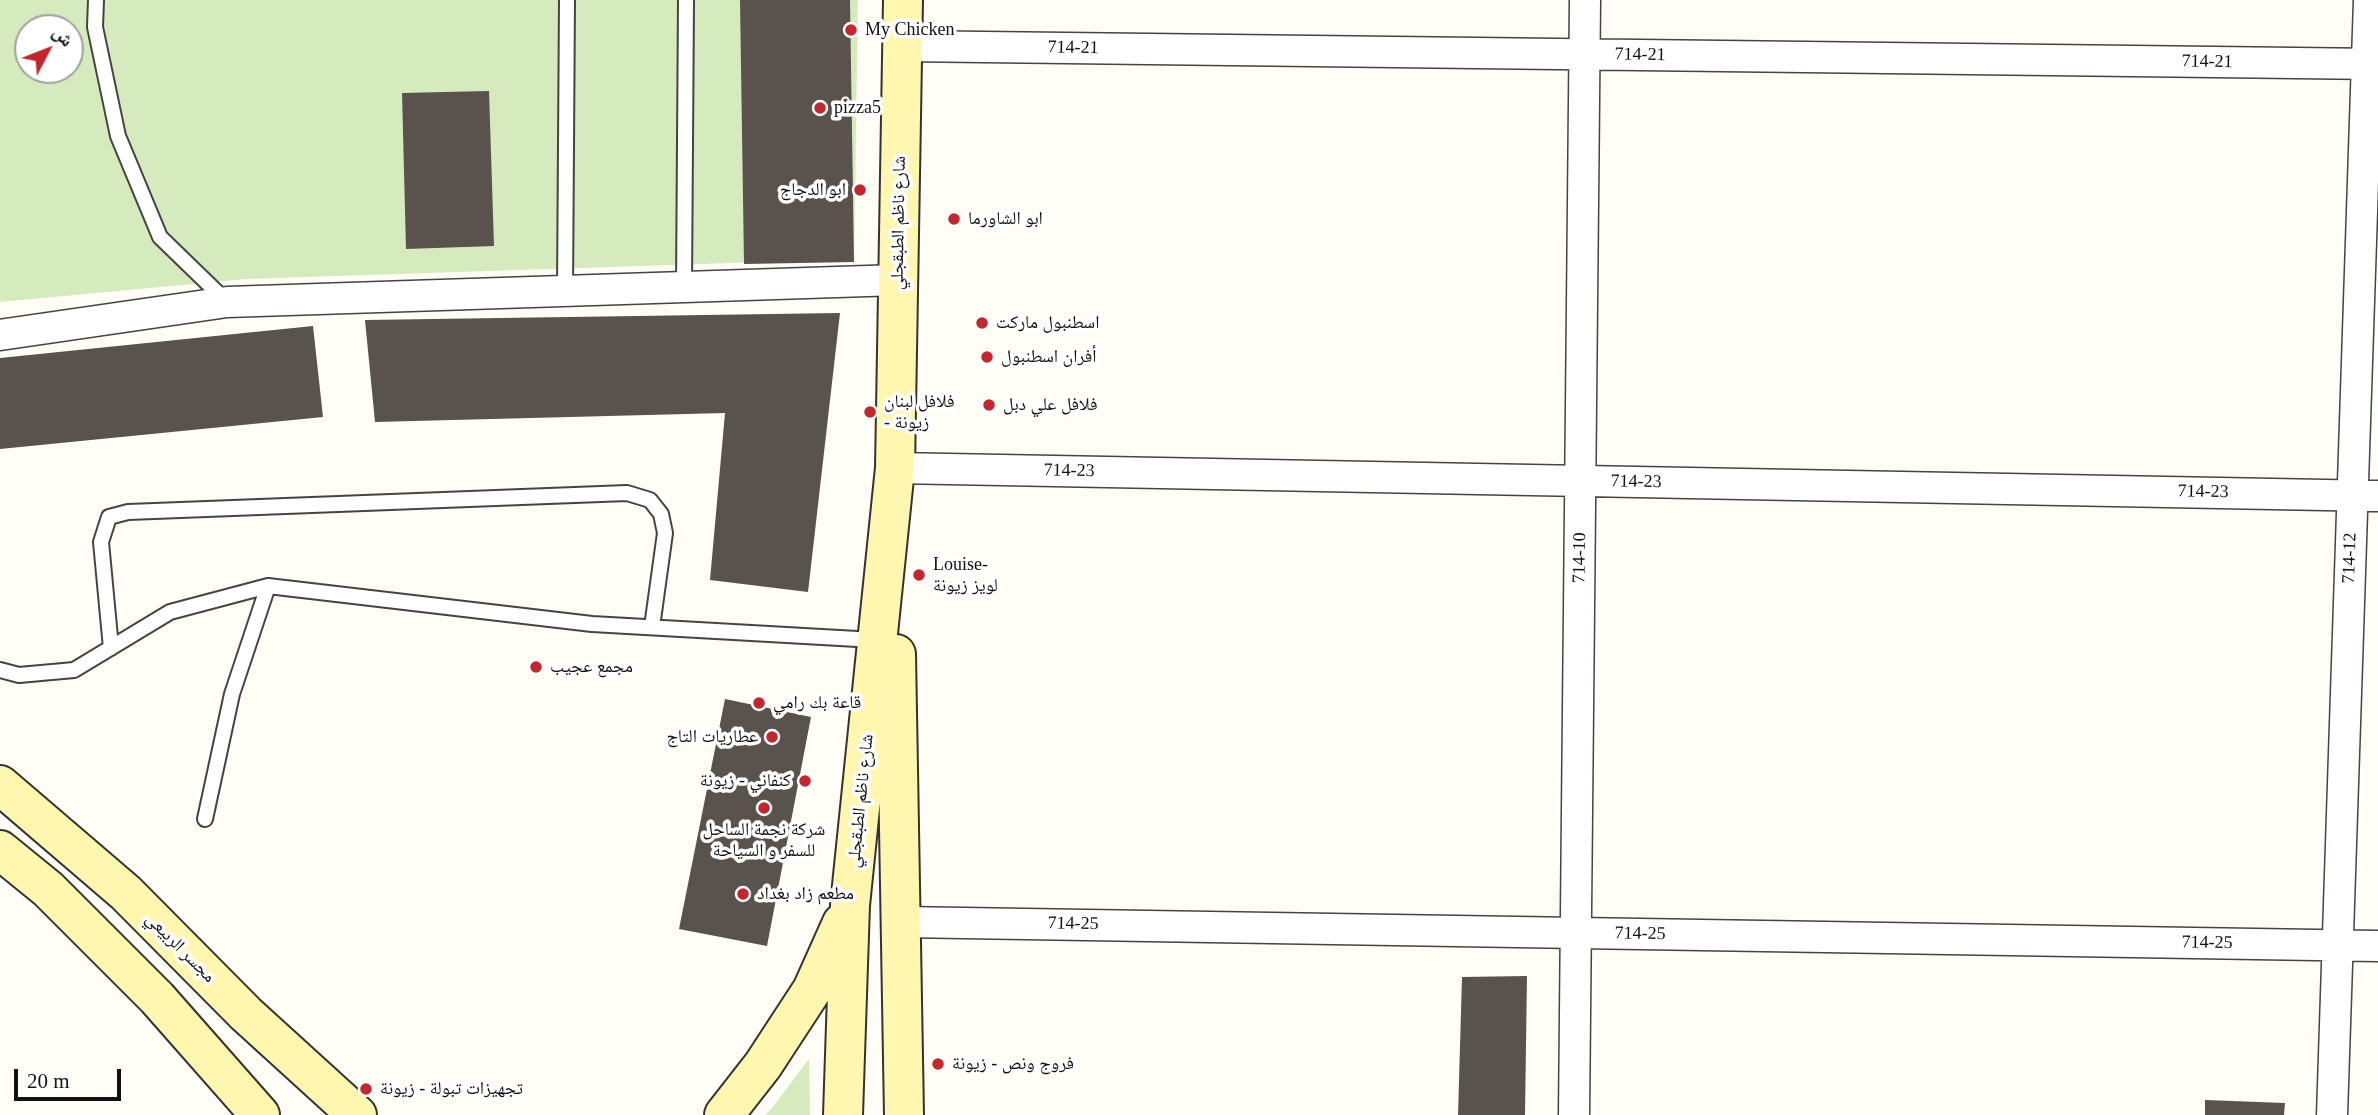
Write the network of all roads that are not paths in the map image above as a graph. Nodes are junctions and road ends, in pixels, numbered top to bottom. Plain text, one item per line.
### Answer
1 (96, 0) edge
2 (567, 0) edge
3 (686, 0) edge
4 (903, 0) edge
5 (1585, 0) edge
6 (2369, 0) edge
7 (902, 46) junction
8 (1585, 55) junction
9 (2373, 64) edge
10 (898, 280) junction
11 (684, 287) junction
12 (565, 291) junction
13 (227, 302) junction
14 (0, 335) edge
15 (894, 478) junction
16 (1581, 481) junction
17 (2365, 495) edge
18 (268, 586) junction
19 (652, 627) junction
20 (887, 640) junction
21 (111, 648) junction
22 (0, 670) edge
23 (0, 785) edge
24 (205, 819) dead end
25 (0, 850) edge
26 (850, 905) junction
27 (902, 922) junction
28 (1576, 933) junction
29 (2337, 945) junction
30 (2378, 946) edge
31 (260, 1115) edge
32 (357, 1115) edge
33 (723, 1115) edge
34 (843, 1115) edge
35 (904, 1115) edge
36 (1574, 1115) edge
37 (2332, 1115) edge

1 - 13 lane
2 - 12 lane
3 - 11 lane
4 - 7 main road, شارع ناظم الطبقجلي
5 - 8 street, 714-10
6 - 9 street, 714-12
7 - 8 street, 714-21
7 - 10 main road, شارع ناظم الطبقجلي
8 - 9 street, 714-21
8 - 16 street, 714-10
9 - 17 street, 714-12
10 - 11 street
10 - 15 main road, شارع ناظم الطبقجلي
11 - 12 street
12 - 13 street
13 - 14 street
15 - 16 street, 714-23
15 - 20 main road, شارع ناظم الطبقجلي
16 - 17 street, 714-23
16 - 28 street, 714-10
17 - 29 street, 714-12
18 - 19 lane
18 - 21 lane
18 - 24 lane
19 - 20 lane
19 - 21 lane
20 - 26 main road, شارع ناظم الطبقجلي
20 - 27 main road, شارع ناظم الطبقجلي
21 - 22 lane
23 - 32 main road, مجسر الربيعي
25 - 31 main road
26 - 33 main road
26 - 34 main road, شارع ناظم الطبقجلي
27 - 28 street, 714-25
27 - 35 main road, شارع ناظم الطبقجلي
28 - 29 street, 714-25
28 - 36 street, 714-10
29 - 30 street, 714-25
29 - 37 street, 714-12

